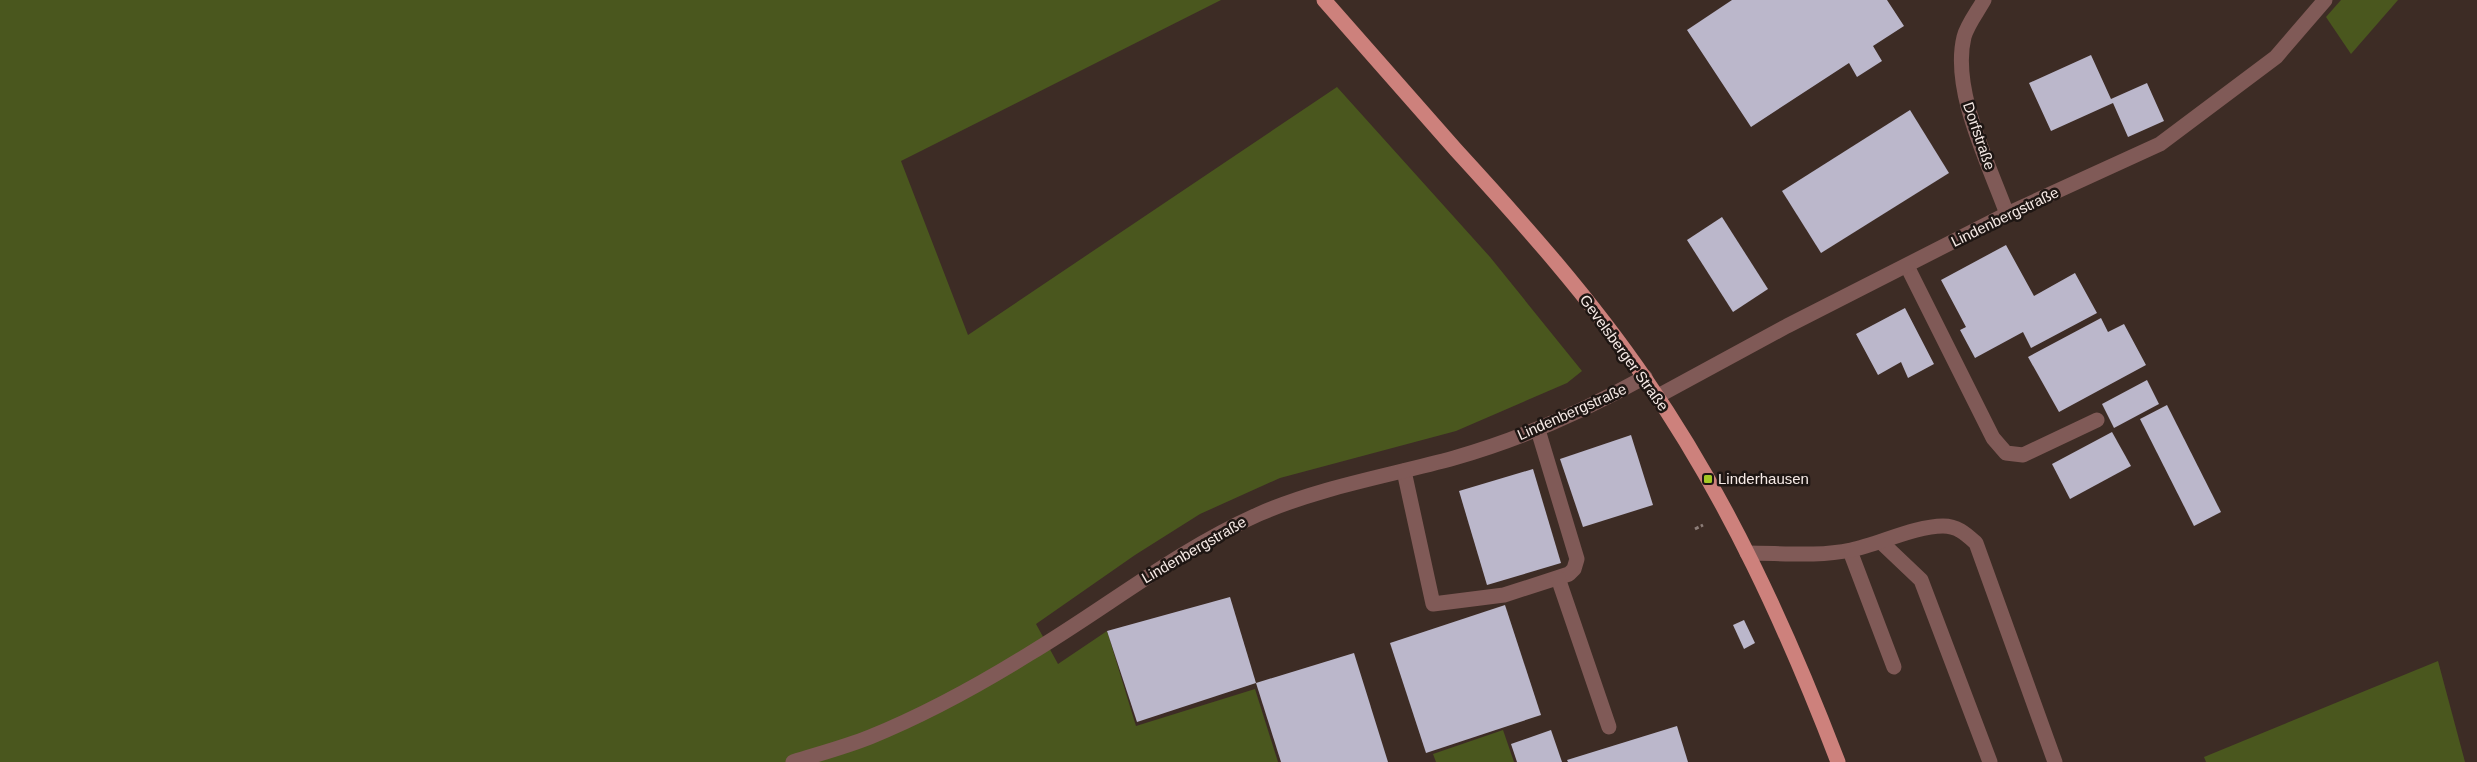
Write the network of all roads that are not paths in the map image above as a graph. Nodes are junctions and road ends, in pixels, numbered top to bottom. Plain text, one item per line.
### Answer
1 (1324, 0) edge
2 (1984, 0) edge
3 (2325, 0) edge
4 (2007, 214) junction
5 (1907, 266) junction
6 (1645, 377) junction
7 (1658, 396) junction
8 (2096, 420) dead end
9 (1538, 430) junction
10 (1404, 470) junction
11 (1881, 542) junction
12 (1850, 551) junction
13 (1748, 553) junction
14 (1558, 578) junction
15 (1894, 667) dead end
16 (1609, 727) dead end
17 (793, 762) edge
18 (1838, 762) edge
19 (1990, 762) edge
20 (2055, 762) edge

1 - 6 main road, Gevelsberger Straße
2 - 4 street, Dorfstraße
3 - 4 street, Lindenbergstraße
4 - 5 street, Lindenbergstraße
5 - 7 street, Lindenbergstraße
5 - 8 street
6 - 7 main road, Gevelsberger Straße
6 - 9 street, Lindenbergstraße
7 - 13 main road, Gevelsberger Straße
9 - 10 street, Lindenbergstraße
9 - 14 street
10 - 14 street
10 - 17 street, Lindenbergstraße
11 - 12 street
11 - 19 street
11 - 20 street
12 - 13 street
12 - 15 street
13 - 18 main road, Gevelsberger Straße
14 - 16 street

